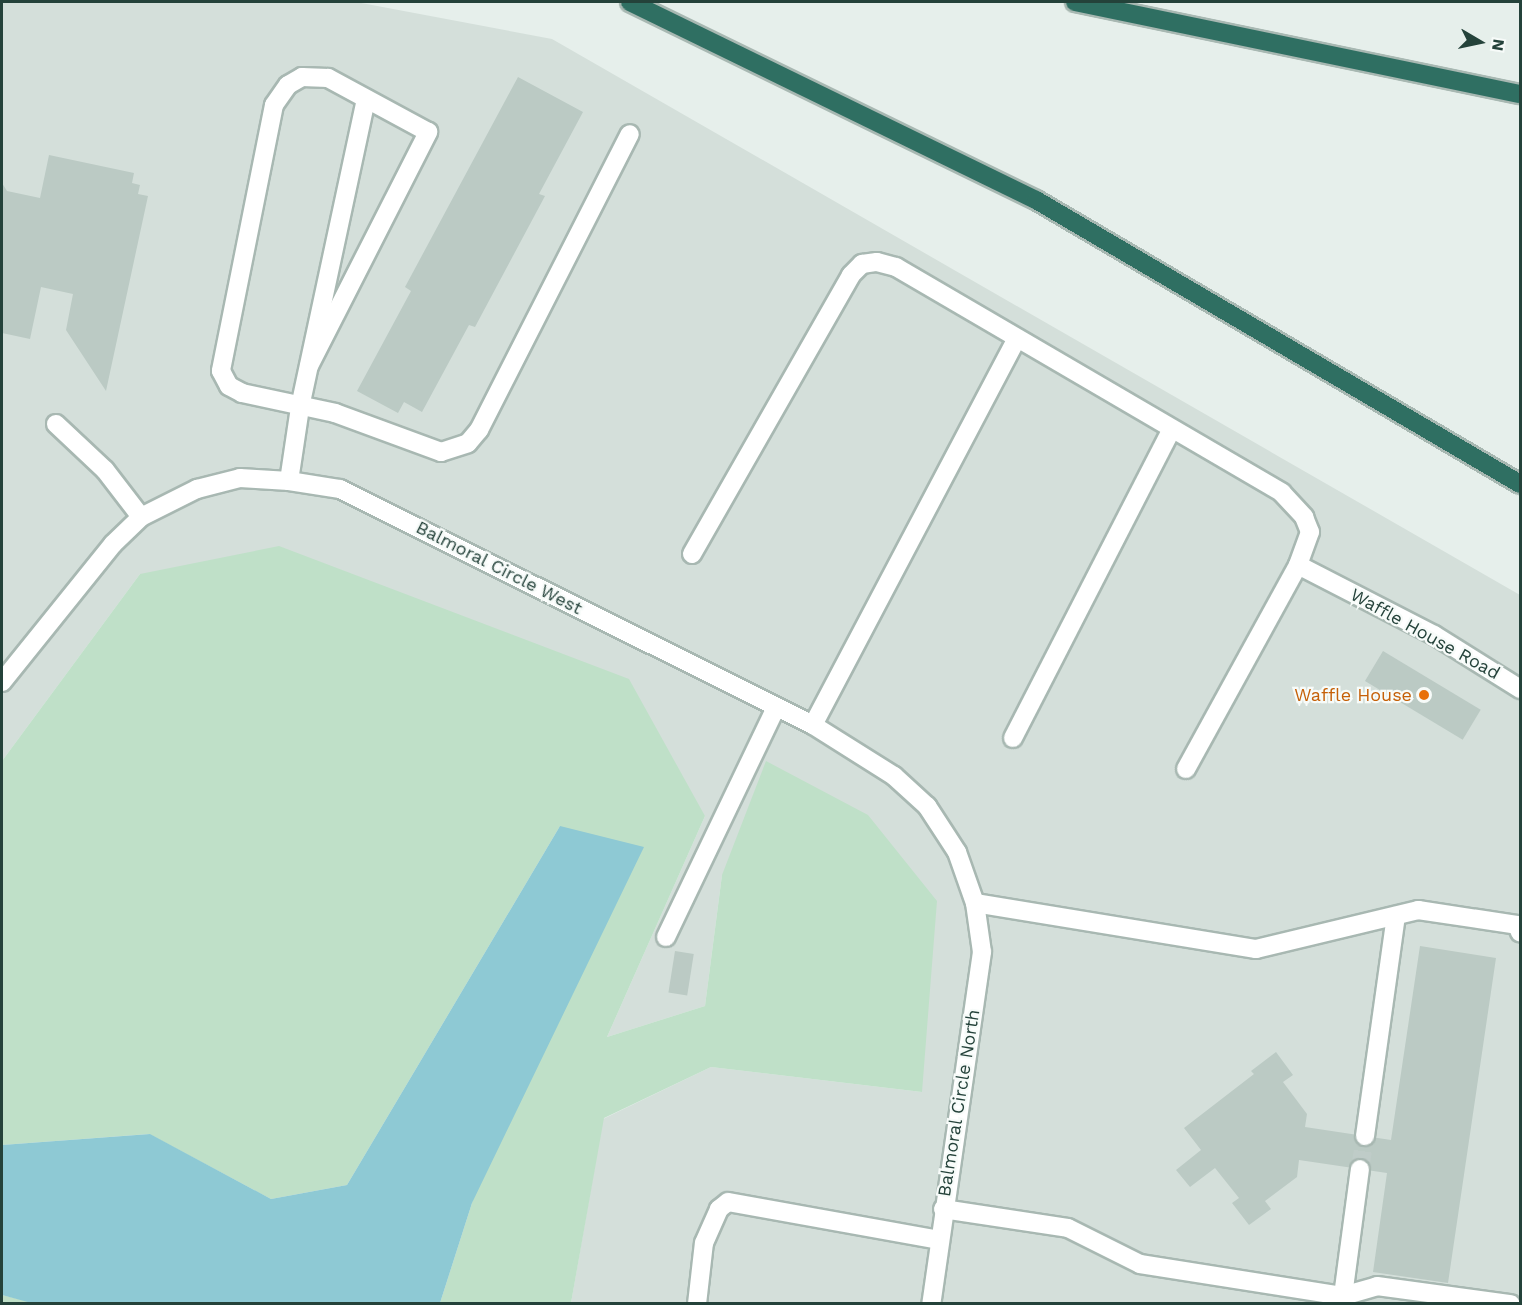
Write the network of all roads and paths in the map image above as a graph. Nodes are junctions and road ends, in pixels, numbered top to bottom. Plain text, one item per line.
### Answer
1 (630, 2) edge
2 (1076, 2) edge
3 (1521, 94) edge
4 (366, 99) junction
5 (630, 134) dead end
6 (1017, 338) junction
7 (309, 366) junction
8 (300, 407) junction
9 (56, 424) dead end
10 (1171, 430) junction
11 (289, 481) junction
12 (1521, 484) edge
13 (141, 517) junction
14 (692, 554) dead end
15 (1298, 565) junction
16 (2, 682) edge
17 (1521, 689) edge
18 (776, 707) junction
19 (813, 725) junction
20 (1013, 738) dead end
21 (1186, 770) dead end
22 (975, 903) junction
23 (1396, 916) junction
24 (1521, 932) edge
25 (666, 937) dead end
26 (1365, 1136) tunnel mouth
27 (1360, 1169) tunnel mouth
28 (943, 1209) junction
29 (940, 1240) junction
30 (1343, 1296) junction
31 (697, 1304) edge
32 (931, 1304) edge
33 (1511, 1304) edge

1 - 12 highway
2 - 3 highway
4 - 7 street
4 - 7 street
4 - 8 street
5 - 8 street
6 - 10 street
6 - 14 street
6 - 19 street
7 - 8 street
8 - 11 street
9 - 13 street
10 - 15 street
10 - 20 street
11 - 13 street, Balmoral Circle West
11 - 18 street, Balmoral Circle West
13 - 16 street, Balmoral Circle West
15 - 17 street, Waffle House Road
15 - 21 street
18 - 19 street, Balmoral Circle West
18 - 25 street
19 - 22 street, Balmoral Circle West
22 - 23 street
22 - 28 street, Balmoral Circle North
23 - 24 street
23 - 26 street
27 - 30 street
28 - 29 street, Balmoral Circle North
28 - 30 street
29 - 31 street
29 - 32 street, Balmoral Circle North
30 - 33 street

